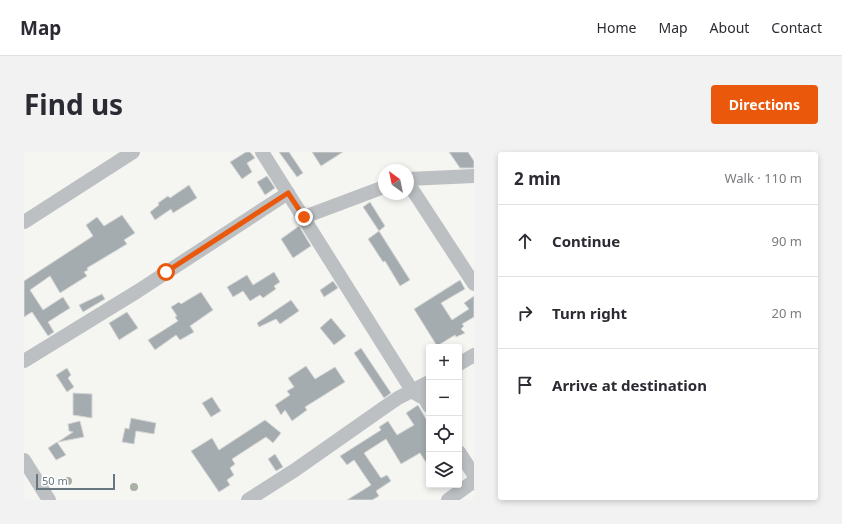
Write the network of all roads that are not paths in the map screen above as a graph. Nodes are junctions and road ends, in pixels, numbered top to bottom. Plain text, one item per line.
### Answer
1 (133, 152) edge
2 (262, 152) edge
3 (474, 176) edge
4 (414, 179) edge
5 (378, 189) edge
6 (414, 192) edge
7 (288, 193) junction
8 (304, 217) junction
9 (24, 222) edge
10 (474, 284) edge
11 (474, 355) edge
12 (24, 361) edge
13 (462, 362) edge
14 (426, 384) edge
15 (413, 392) junction
16 (426, 401) edge
17 (462, 457) edge
18 (24, 460) edge
19 (474, 475) edge
20 (474, 481) edge
21 (49, 500) edge
22 (248, 500) edge
23 (448, 500) edge

1 - 9 street
2 - 7 street
3 - 4 street
5 - 8 street
6 - 10 street
7 - 8 street
7 - 12 street
8 - 15 street
11 - 13 street
14 - 15 street
15 - 16 street
15 - 22 street
17 - 19 street
18 - 21 street
20 - 23 street

